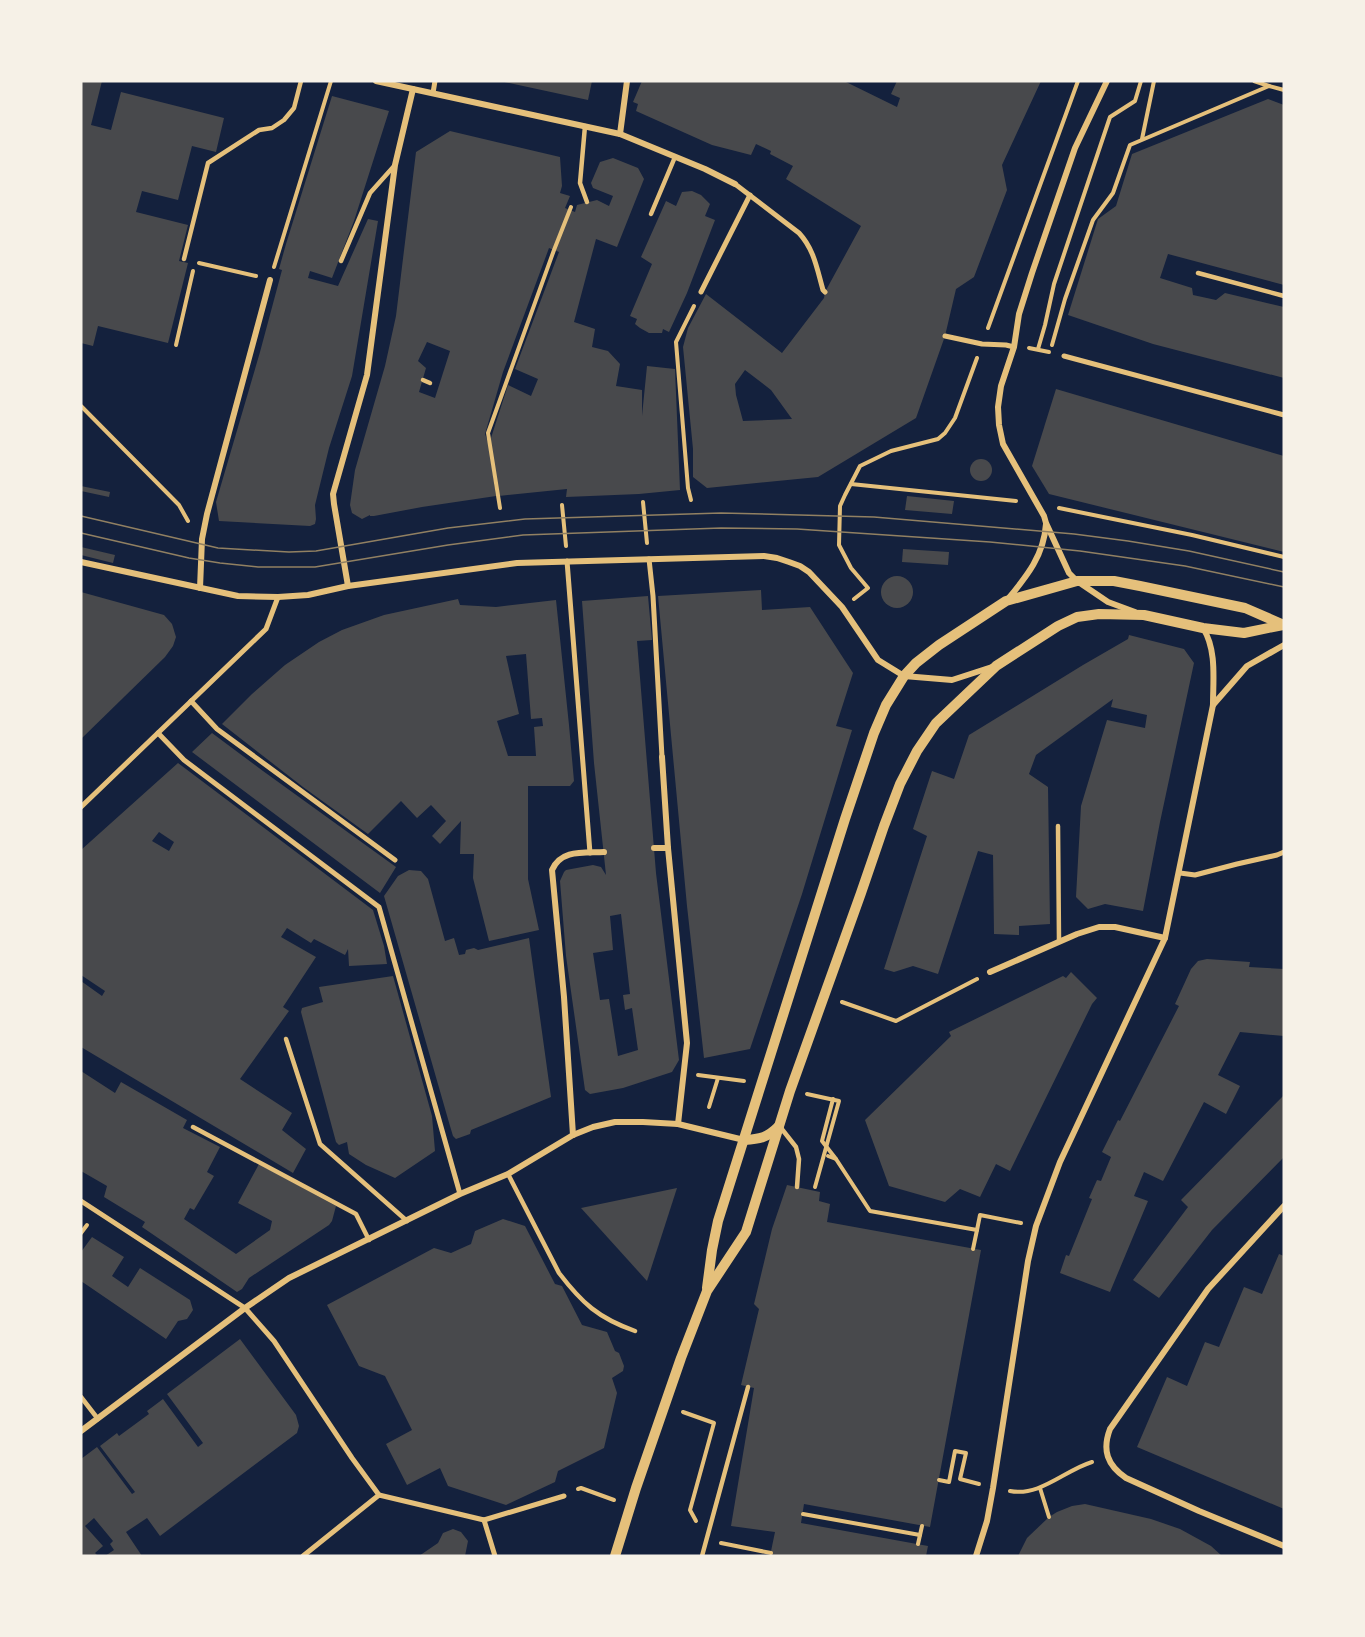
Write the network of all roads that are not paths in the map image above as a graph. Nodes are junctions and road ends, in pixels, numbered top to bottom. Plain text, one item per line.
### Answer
1 (301, 81) edge
2 (378, 81) edge
3 (435, 81) edge
4 (627, 81) edge
5 (1107, 81) edge
6 (413, 89) junction
7 (433, 93) junction
8 (585, 126) junction
9 (620, 134) junction
10 (675, 157) junction
11 (396, 165) junction
12 (735, 184) joint
13 (750, 195) junction
14 (587, 202) dead end
15 (651, 214) dead end
16 (184, 259) dead end
17 (341, 261) dead end
18 (1198, 273) dead end
19 (270, 280) road end
20 (701, 292) road end
21 (825, 292) dead end
22 (1284, 296) edge
23 (945, 336) dead end
24 (1014, 347) junction
25 (1064, 356) dead end
26 (423, 380) dead end
27 (430, 383) dead end
28 (1284, 414) edge
29 (1046, 523) junction
30 (649, 559) junction
31 (567, 561) junction
32 (81, 562) edge
33 (1077, 581) junction
34 (348, 586) junction
35 (200, 588) junction
36 (278, 597) junction
37 (1006, 601) junction
38 (1144, 615) junction
39 (1284, 625) edge
40 (1203, 628) junction
41 (1284, 645) edge
42 (996, 666) junction
43 (904, 676) junction
44 (190, 701) junction
45 (1212, 705) junction
46 (158, 733) junction
47 (662, 757) joint
48 (81, 807) edge
49 (1058, 826) dead end
50 (654, 848) dead end
51 (668, 848) junction
52 (604, 852) dead end
53 (1284, 852) edge
54 (590, 853) junction
55 (395, 860) dead end
56 (1180, 873) junction
57 (1165, 938) junction
58 (1059, 941) junction
59 (990, 972) road end
60 (286, 1039) dead end
61 (678, 1124) junction
62 (779, 1126) junction
63 (193, 1127) dead end
64 (573, 1135) junction
65 (744, 1140) junction
66 (508, 1173) junction
67 (797, 1187) dead end
68 (460, 1194) junction
69 (81, 1201) edge
70 (1284, 1206) edge
71 (407, 1221) junction
72 (369, 1240) junction
73 (706, 1291) junction
74 (245, 1308) junction
75 (635, 1331) dead end
76 (748, 1387) dead end
77 (81, 1397) edge
78 (98, 1419) junction
79 (81, 1431) edge
80 (379, 1495) junction
81 (564, 1496) road end
82 (484, 1520) junction
83 (1284, 1546) edge
84 (303, 1556) edge
85 (495, 1556) edge
86 (615, 1556) edge
87 (702, 1556) edge
88 (976, 1556) edge

1 - 16 lane
2 - 6 street
3 - 7 street
4 - 9 street
5 - 24 street
6 - 7 street
6 - 11 street
7 - 8 street
8 - 9 street
8 - 14 lane
9 - 10 street
10 - 12 street
10 - 15 lane
11 - 17 lane
11 - 34 street
12 - 13 street
13 - 20 street
13 - 21 street
18 - 22 lane
19 - 35 street
23 - 24 street
24 - 29 street
25 - 28 street
26 - 27 lane
29 - 33 street
29 - 37 street
30 - 31 street
30 - 43 street
30 - 47 street
31 - 34 street
31 - 54 street
32 - 35 street
33 - 37 street
33 - 38 street
33 - 39 street
34 - 36 street
35 - 36 street
36 - 44 street
37 - 43 street
38 - 40 street
38 - 42 street
39 - 40 street
40 - 45 street
41 - 45 street
42 - 43 street
42 - 62 street
43 - 65 street
44 - 46 street
44 - 55 street
45 - 56 street
46 - 48 street
46 - 68 street
47 - 51 street
49 - 58 lane
50 - 51 street
51 - 61 street
52 - 54 street
53 - 56 street
54 - 64 street
56 - 57 street
57 - 58 street
57 - 88 street
58 - 59 street
60 - 71 lane
61 - 64 street
61 - 65 street
62 - 65 street
62 - 67 lane
62 - 73 street
63 - 72 lane
64 - 66 street
65 - 73 street
66 - 68 street
66 - 75 lane
68 - 71 street
69 - 74 street
70 - 83 street
71 - 72 street
72 - 74 street
73 - 86 street
74 - 78 street
74 - 80 street
76 - 87 lane
77 - 78 lane
78 - 79 street
80 - 82 street
80 - 84 street
81 - 82 street
82 - 85 street

